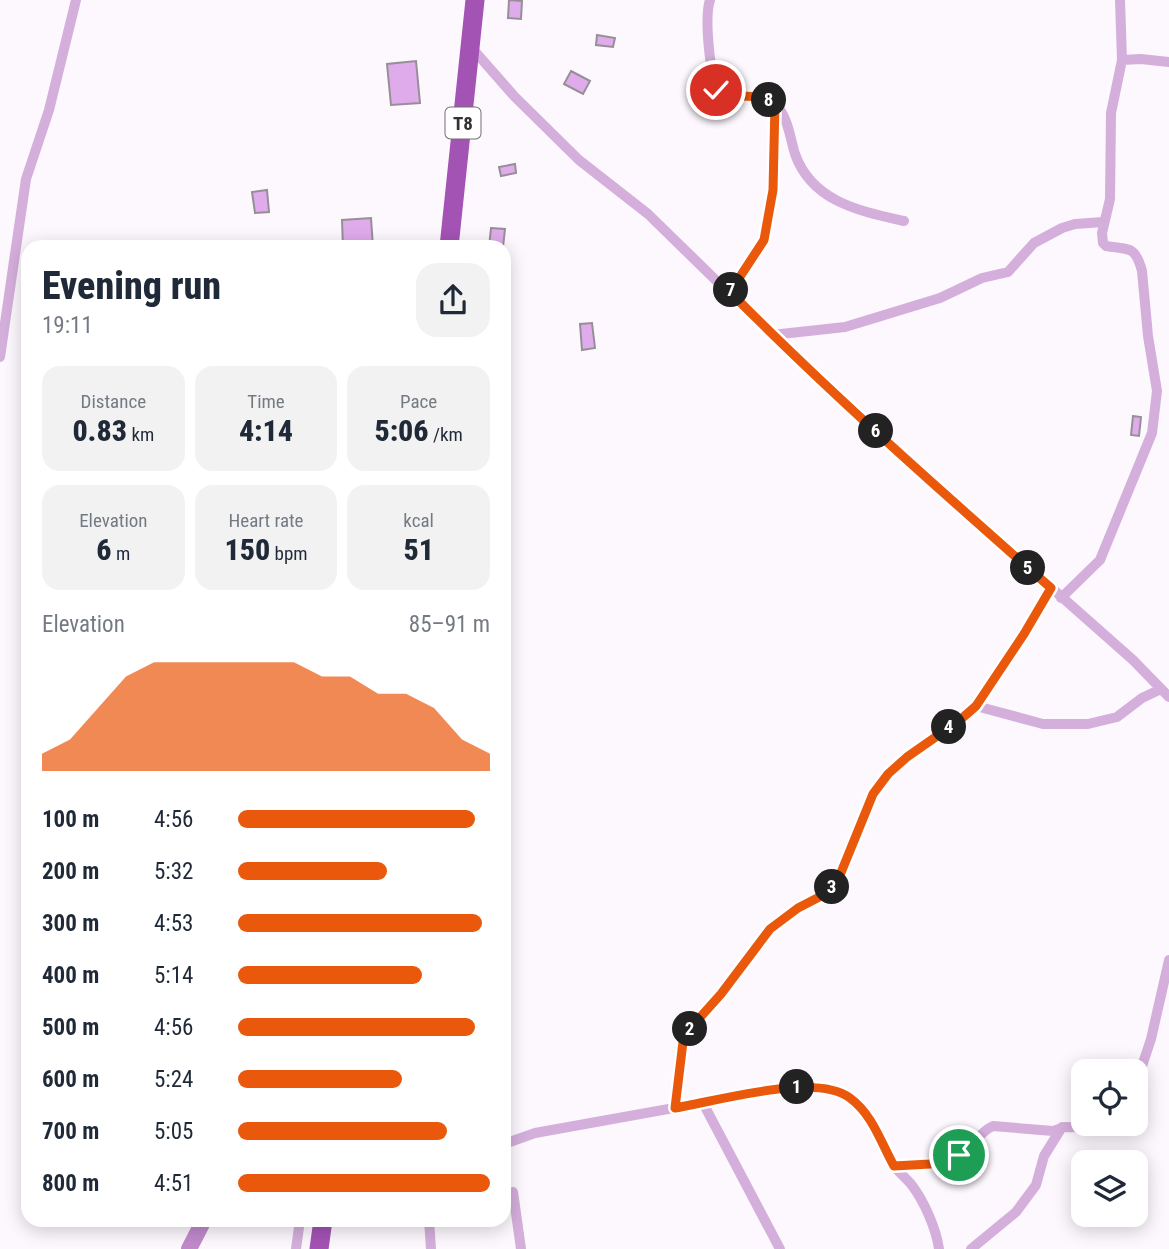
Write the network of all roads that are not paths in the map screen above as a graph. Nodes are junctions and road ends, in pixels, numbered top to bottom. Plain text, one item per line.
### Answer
1 (76, 0) edge
2 (475, 0) edge
3 (710, 0) edge
4 (1120, 0) edge
5 (471, 47) junction
6 (1122, 60) junction
7 (1169, 62) edge
8 (775, 103) junction
9 (904, 221) dead end
10 (1103, 222) junction
11 (450, 240) edge
12 (730, 292) junction
13 (772, 335) junction
14 (0, 357) edge
15 (1156, 378) junction
16 (1169, 379) edge
17 (1051, 588) junction
18 (1061, 598) junction
19 (1165, 693) edge
20 (976, 706) junction
21 (1169, 960) edge
22 (1144, 1059) edge
23 (703, 1103) junction
24 (675, 1108) junction
25 (1062, 1127) junction
26 (1071, 1127) edge
27 (511, 1142) edge
28 (894, 1166) junction
29 (513, 1192) dead end
30 (200, 1227) edge
31 (299, 1227) edge
32 (322, 1227) edge
33 (429, 1227) edge
34 (189, 1249) edge
35 (296, 1249) edge
36 (319, 1249) edge
37 (431, 1249) edge
38 (521, 1249) edge
39 (780, 1249) edge
40 (939, 1249) edge
41 (971, 1249) edge

1 - 14 street
2 - 5 highway, T8
3 - 8 street
4 - 6 street
5 - 11 highway, T8
5 - 12 street
6 - 7 street
6 - 10 street
8 - 9 street
8 - 12 street
10 - 13 street
10 - 15 street
12 - 13 street
13 - 17 street
15 - 16 street
15 - 18 street
17 - 18 street
17 - 20 street
18 - 19 street
19 - 20 street
20 - 24 street
21 - 22 street
23 - 24 street
23 - 28 street
23 - 39 street
24 - 27 street
25 - 26 street
25 - 28 street
25 - 41 street
28 - 40 street
29 - 38 street
30 - 34 street
31 - 35 street
32 - 36 highway
33 - 37 street

